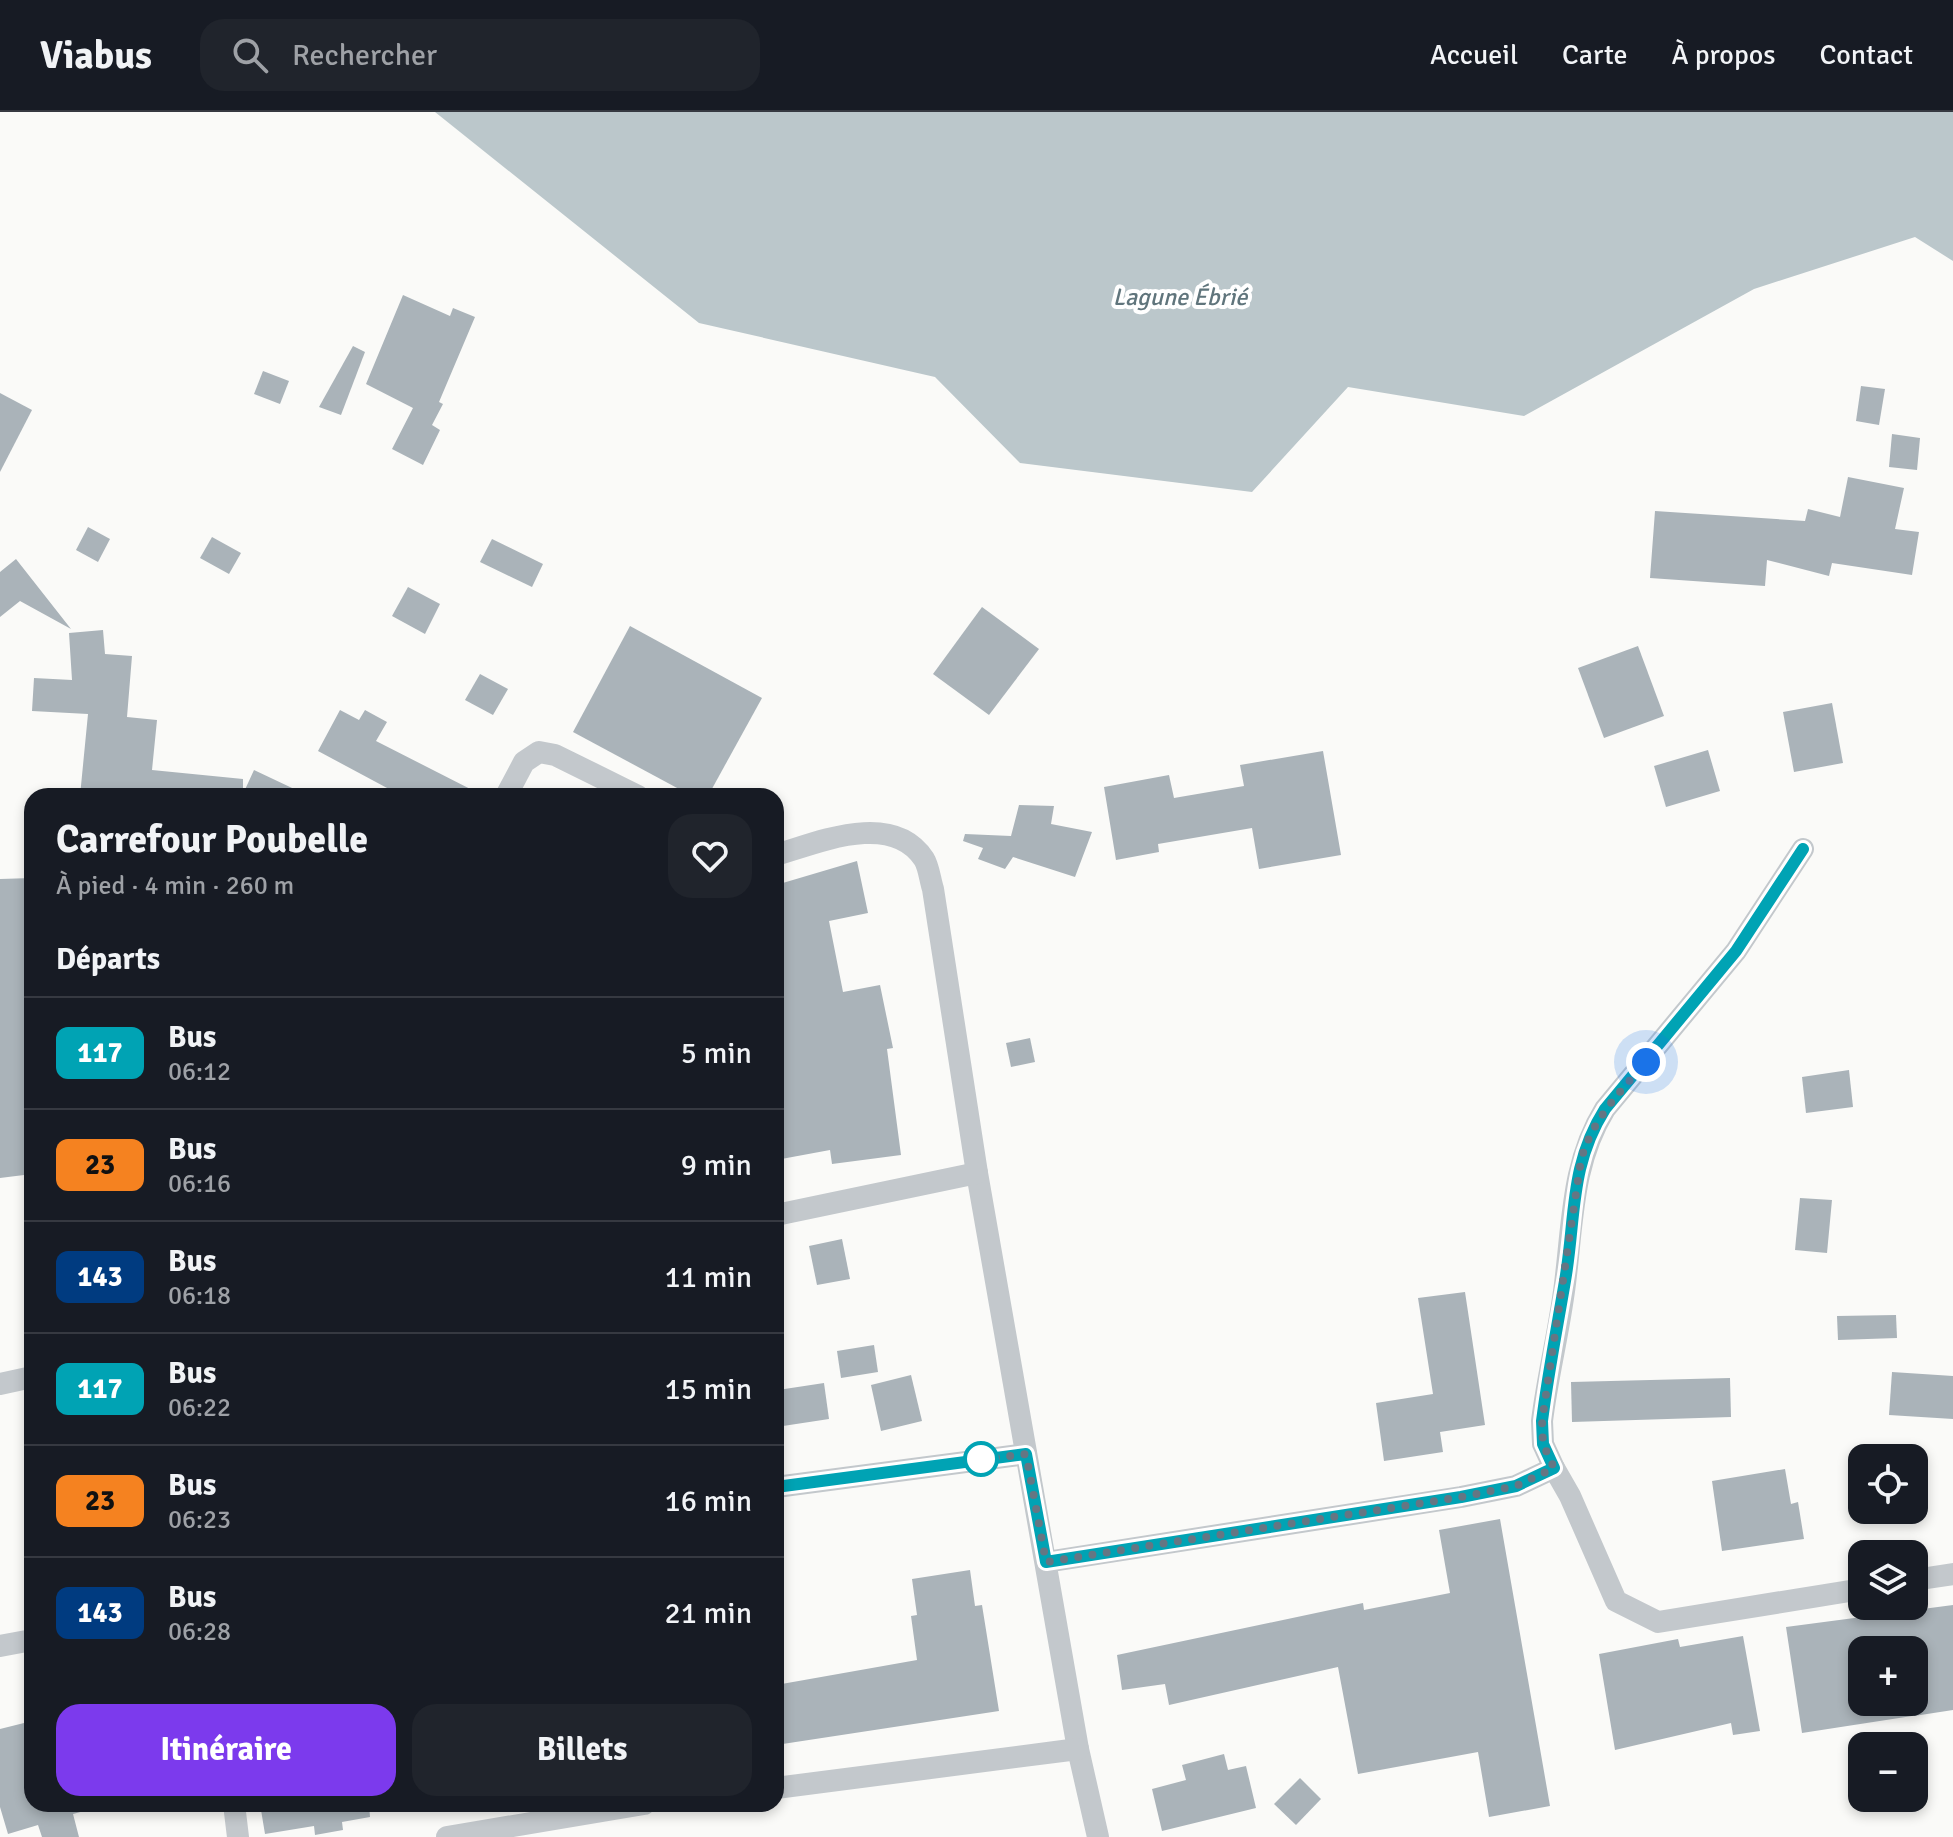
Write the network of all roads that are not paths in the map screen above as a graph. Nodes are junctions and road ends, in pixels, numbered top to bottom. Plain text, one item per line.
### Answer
1 (510, 788) edge
2 (622, 788) edge
3 (1803, 849) dead end
4 (784, 853) edge
5 (977, 1173) junction
6 (784, 1213) edge
7 (24, 1379) edge
8 (0, 1384) edge
9 (1026, 1454) junction
10 (1554, 1468) junction
11 (784, 1486) edge
12 (1046, 1562) junction
13 (1953, 1574) edge
14 (1928, 1578) edge
15 (1848, 1591) edge
16 (24, 1642) edge
17 (0, 1646) edge
18 (1078, 1749) junction
19 (784, 1787) edge
20 (235, 1812) edge
21 (596, 1812) edge
22 (238, 1837) edge
23 (447, 1837) edge
24 (1098, 1837) edge

1 - 2 street
3 - 10 street
4 - 5 street
5 - 6 street
5 - 9 street
7 - 8 street
9 - 11 street
9 - 12 street
10 - 12 street
10 - 15 street
12 - 18 street
13 - 14 street
16 - 17 street
18 - 19 street
18 - 24 street
20 - 22 street
21 - 23 street

